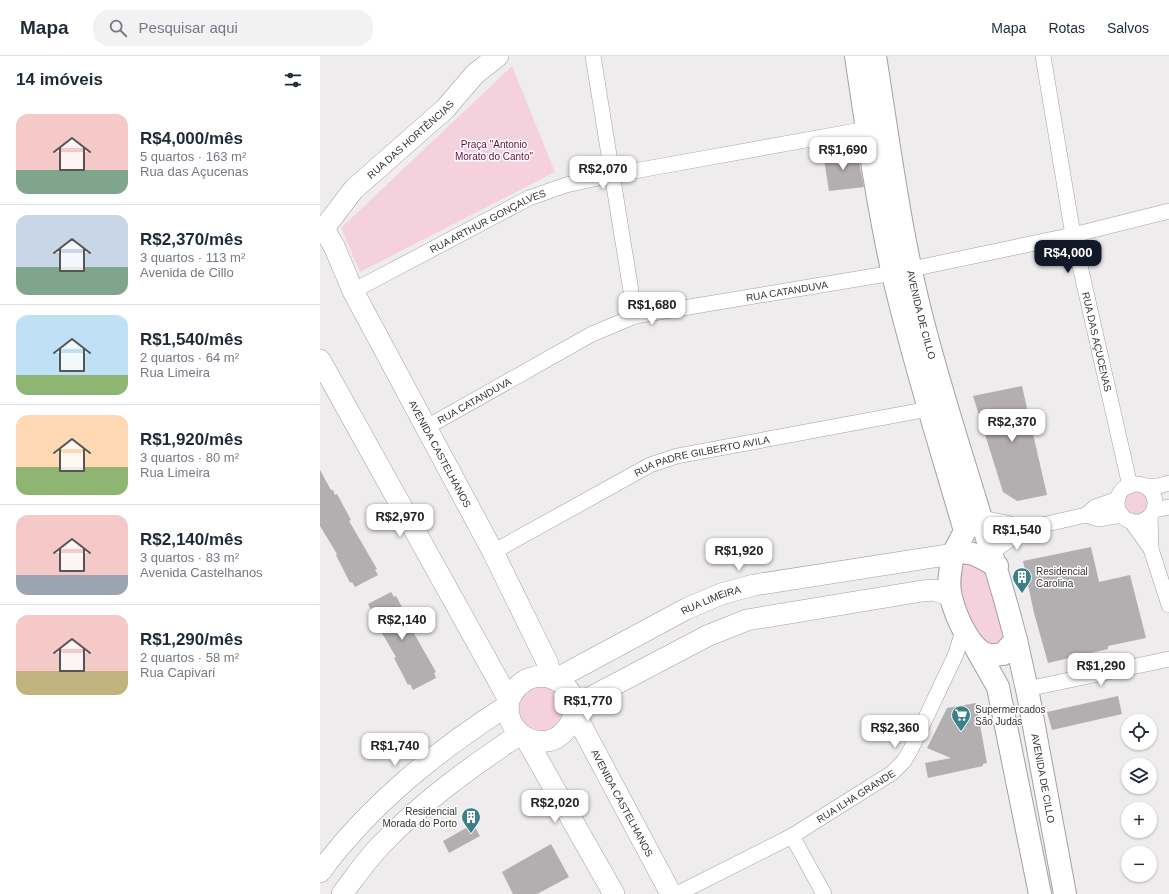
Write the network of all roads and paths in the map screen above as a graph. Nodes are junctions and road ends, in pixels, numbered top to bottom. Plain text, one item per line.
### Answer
1 (498, 56) edge
2 (593, 56) edge
3 (856, 56) edge
4 (875, 56) edge
5 (1043, 56) edge
6 (475, 63) edge
7 (867, 129) junction
8 (612, 174) junction
9 (1169, 211) edge
10 (323, 227) edge
11 (1073, 235) junction
12 (902, 272) junction
13 (353, 291) junction
14 (635, 316) junction
15 (320, 360) edge
16 (929, 408) junction
17 (426, 427) junction
18 (1169, 483) edge
19 (1130, 486) junction
20 (1145, 486) junction
21 (1118, 498) junction
22 (1169, 507) edge
23 (1152, 513) junction
24 (1086, 515) junction
25 (982, 518) junction
26 (1127, 518) junction
27 (1025, 529) junction
28 (1151, 549) junction
29 (493, 552) junction
30 (953, 554) junction
31 (995, 559) junction
32 (951, 596) junction
33 (1169, 605) edge
34 (963, 630) junction
35 (1016, 640) junction
36 (976, 648) junction
37 (1169, 659) edge
38 (553, 678) junction
39 (1027, 689) junction
40 (509, 703) junction
41 (574, 709) junction
42 (523, 736) junction
43 (792, 836) junction
44 (320, 872) edge
45 (342, 894) edge
46 (614, 894) edge
47 (671, 894) edge
48 (677, 894) edge
49 (824, 894) edge
50 (1040, 894) edge
51 (1064, 894) edge

1 - 6 street, RUA DAS HORTÊNCIAS
2 - 8 street
3 - 7 main road, AVENIDA DE CILLO
4 - 12 main road, AVENIDA DE CILLO
5 - 11 street, RUA DAS AÇUCENAS
6 - 10 street, RUA DAS HORTÊNCIAS
7 - 8 street, RUA ARTHUR GONÇALVES
7 - 12 main road, AVENIDA DE CILLO
8 - 13 street, RUA ARTHUR GONÇALVES
8 - 14 street
9 - 11 street, RUA CATANDUVA
10 - 13 street, AVENIDA CASTELHANOS
11 - 12 street, RUA CATANDUVA
11 - 19 street, RUA DAS AÇUCENAS
12 - 14 street, RUA CATANDUVA
12 - 16 main road, AVENIDA DE CILLO
12 - 25 main road, AVENIDA DE CILLO
13 - 17 street, AVENIDA CASTELHANOS
14 - 17 street, RUA CATANDUVA
15 - 40 street
16 - 29 street, RUA PADRE GILBERTO AVILA
16 - 30 main road, AVENIDA DE CILLO
17 - 29 street, AVENIDA CASTELHANOS
18 - 20 street
19 - 20 street
19 - 21 street
20 - 23 street
21 - 24 street
21 - 26 street
22 - 23 street
23 - 26 street
23 - 28 street
24 - 26 street
24 - 27 street
25 - 27 street
25 - 31 main road, AVENIDA DE CILLO
26 - 28 street
27 - 31 street
28 - 33 street
29 - 38 street, AVENIDA CASTELHANOS
30 - 31 main road
30 - 32 main road, AVENIDA DE CILLO
30 - 38 street, RUA LIMEIRA
31 - 35 main road, AVENIDA DE CILLO
32 - 34 main road, AVENIDA DE CILLO
32 - 41 street
34 - 36 main road, AVENIDA DE CILLO
34 - 43 street, RUA ILHA GRANDE
35 - 36 main road
35 - 39 main road, AVENIDA DE CILLO
36 - 50 main road, AVENIDA DE CILLO
37 - 39 street
38 - 40 street
38 - 41 street, AVENIDA CASTELHANOS
39 - 51 main road, AVENIDA DE CILLO
40 - 42 street
40 - 44 street
41 - 42 street
41 - 47 street, AVENIDA CASTELHANOS
42 - 45 street
42 - 46 street
43 - 48 street, RUA ILHA GRANDE
43 - 49 street

